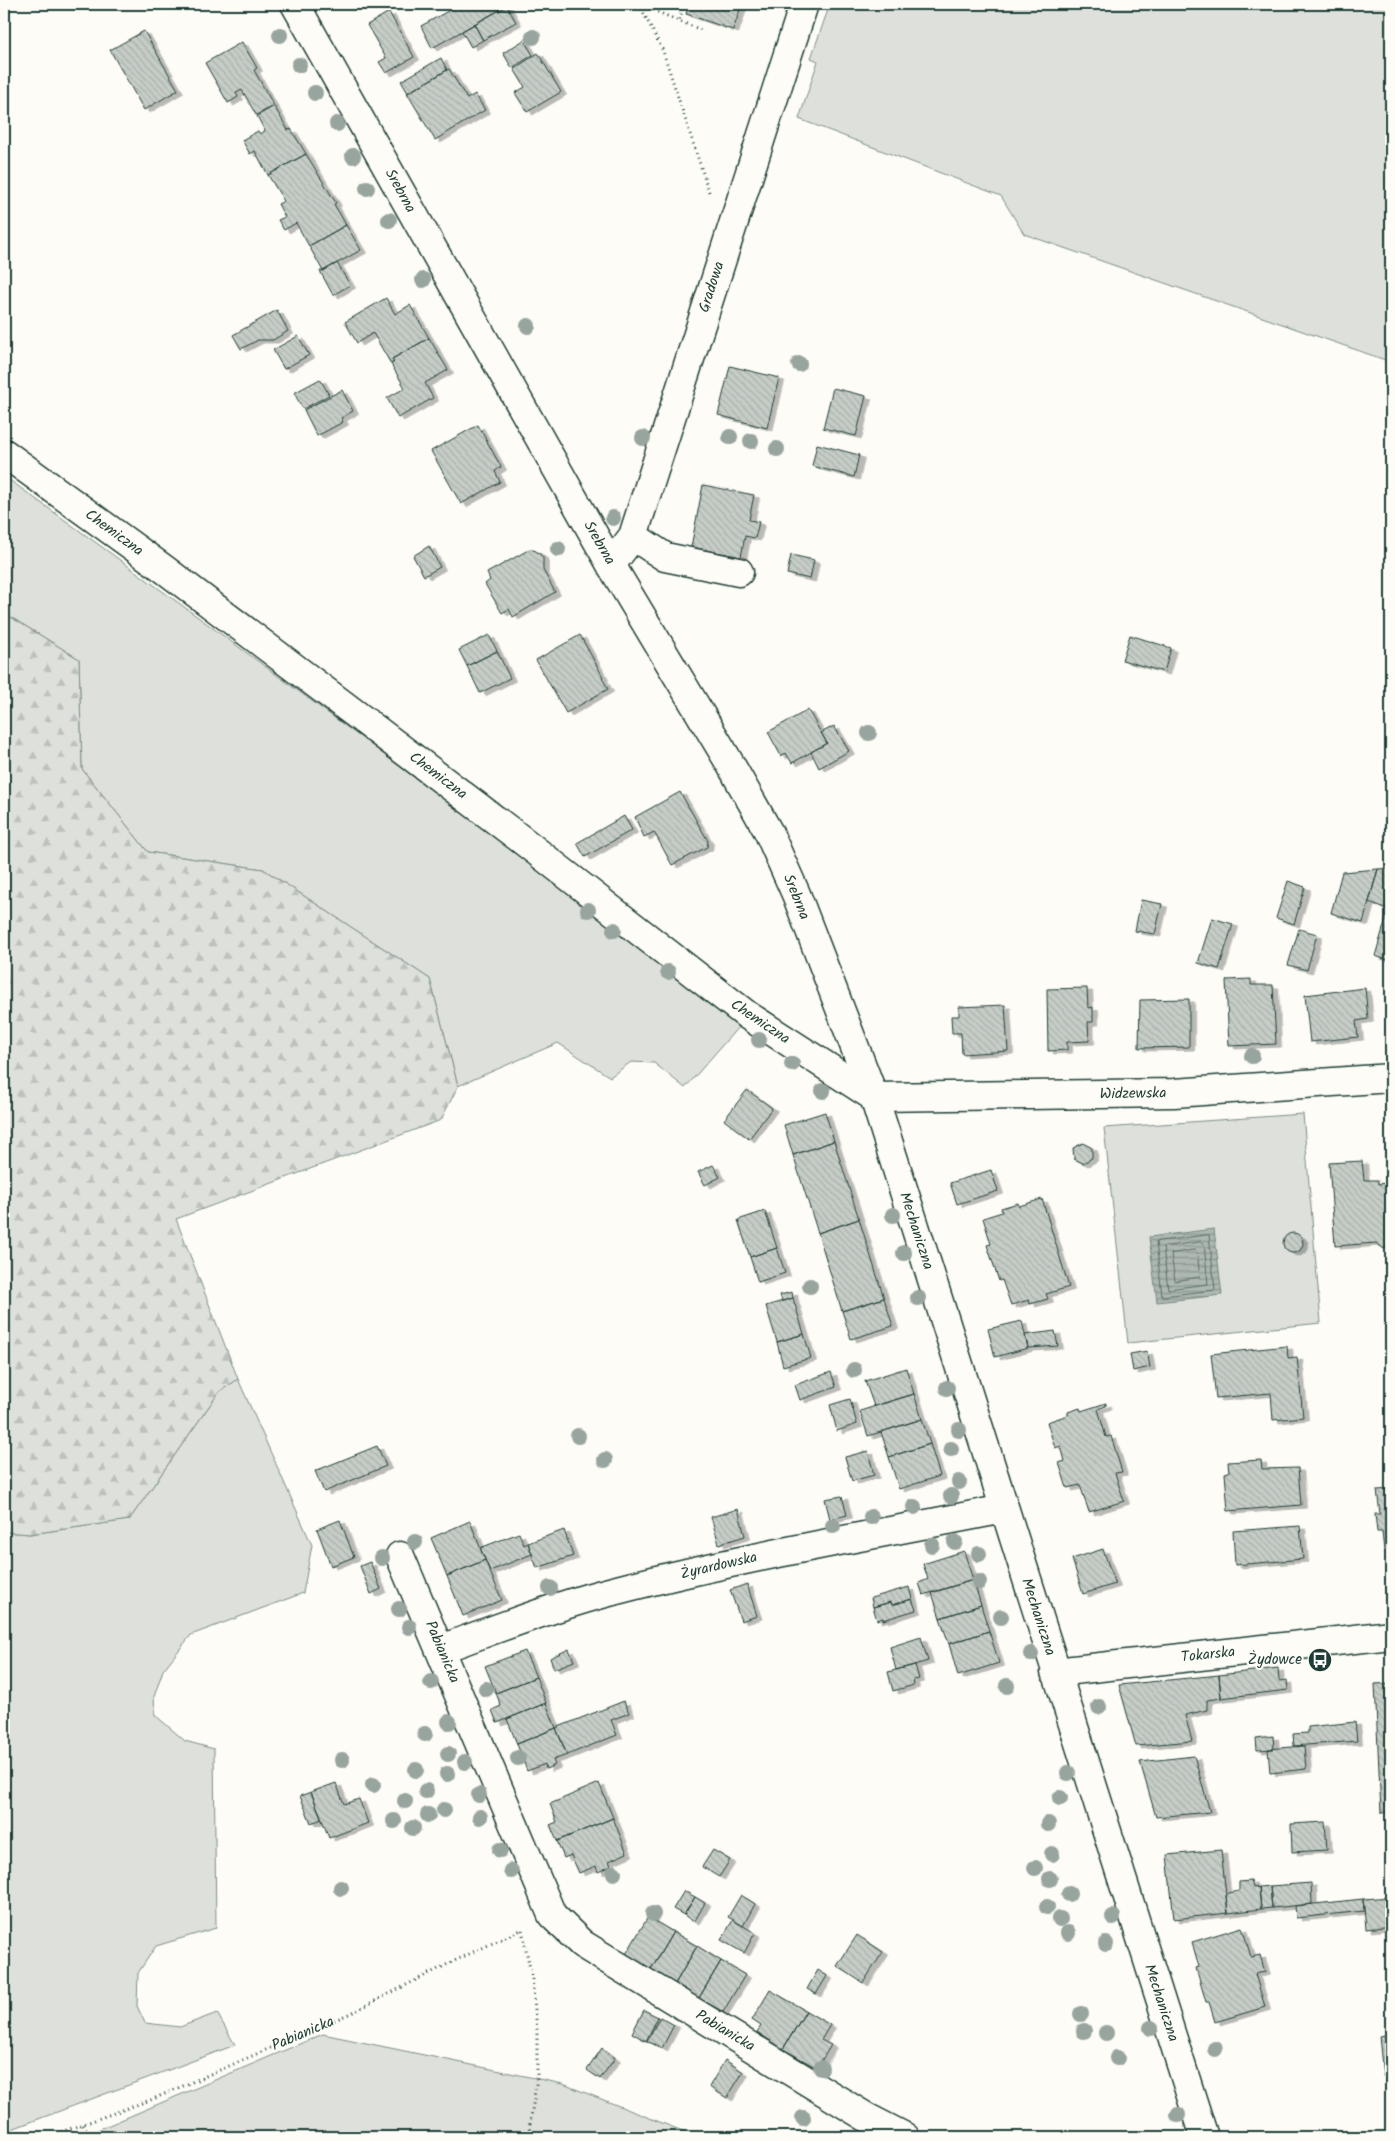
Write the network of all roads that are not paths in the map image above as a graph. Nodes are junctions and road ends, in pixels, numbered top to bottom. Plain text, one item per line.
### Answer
1 (295, 4) edge
2 (804, 4) edge
3 (4, 453) edge
4 (633, 536) junction
5 (611, 565) junction
6 (740, 572) dead end
7 (1391, 1078) edge
8 (874, 1097) junction
9 (1004, 1509) junction
10 (400, 1556) dead end
11 (1391, 1635) edge
12 (441, 1649) junction
13 (1055, 1672) junction
14 (905, 2137) edge
15 (1204, 2137) edge

1 - 5 street, Srebrna
2 - 4 street, Gradowa
3 - 8 street, Chemiczna
4 - 5 street, Gradowa
4 - 6 street
5 - 8 street, Srebrna
7 - 8 street, Widzewska
8 - 9 street, Mechaniczna
9 - 12 street, Żyrardowska
9 - 13 street, Mechaniczna
10 - 12 street, Pabianicka
11 - 13 street, Tokarska
12 - 14 street, Pabianicka
13 - 15 street, Mechaniczna

